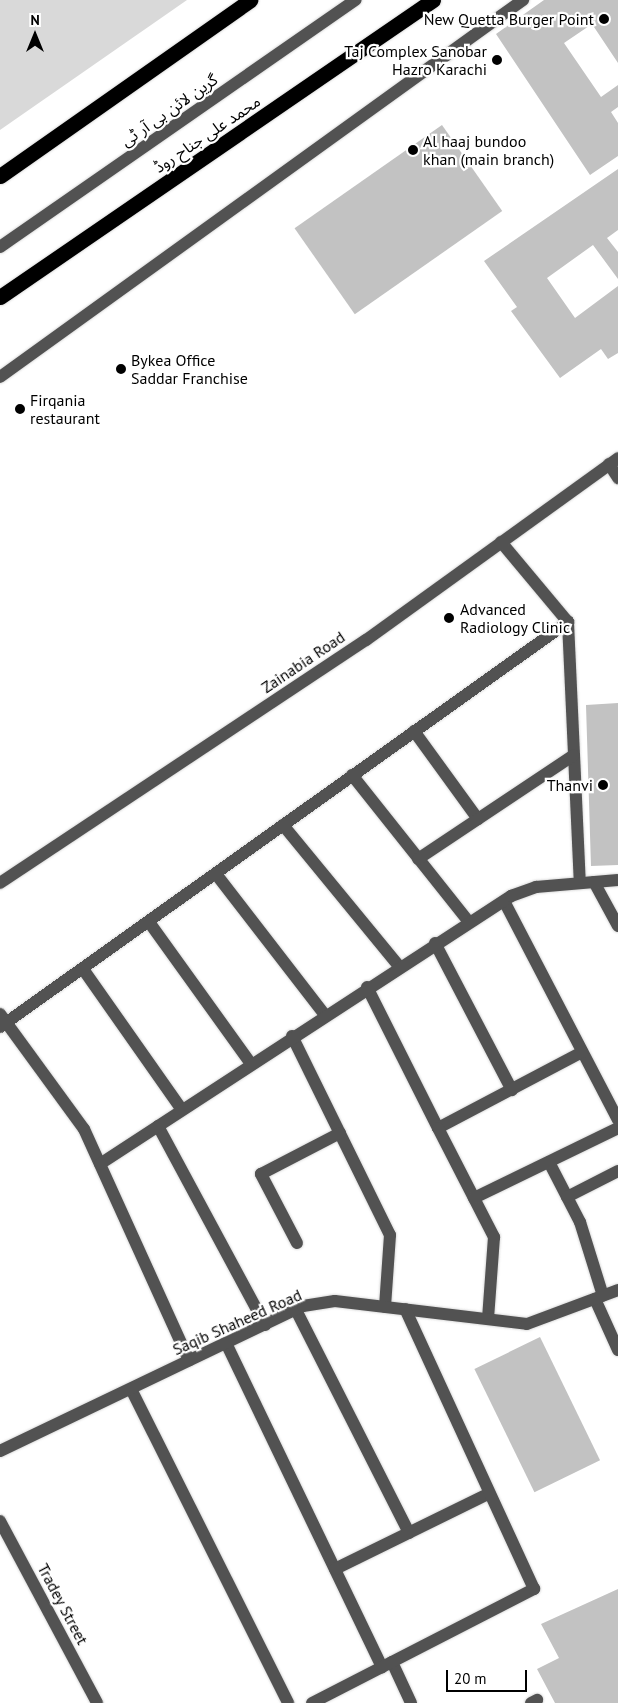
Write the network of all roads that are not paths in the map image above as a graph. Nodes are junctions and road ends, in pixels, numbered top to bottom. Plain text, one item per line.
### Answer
1 (250, 0) edge
2 (356, 0) edge
3 (433, 0) edge
4 (523, 0) edge
5 (0, 176) edge
6 (0, 248) edge
7 (0, 297) edge
8 (0, 376) edge
9 (613, 461) edge
10 (618, 478) edge
11 (502, 542) junction
12 (568, 622) junction
13 (414, 731) junction
14 (574, 755) junction
15 (352, 776) junction
16 (478, 819) junction
17 (283, 825) junction
18 (418, 859) junction
19 (216, 874) junction
20 (618, 880) edge
21 (594, 882) junction
22 (0, 883) edge
23 (580, 883) junction
24 (504, 901) junction
25 (149, 922) junction
26 (469, 922) junction
27 (618, 926) edge
28 (435, 942) junction
29 (399, 966) junction
30 (84, 969) junction
31 (367, 987) junction
32 (325, 1015) junction
33 (2, 1021) edge
34 (292, 1036) junction
35 (582, 1052) junction
36 (251, 1064) junction
37 (512, 1090) junction
38 (182, 1110) junction
39 (618, 1120) edge
40 (158, 1126) junction
41 (438, 1128) junction
42 (618, 1128) edge
43 (340, 1133) junction
44 (549, 1162) junction
45 (100, 1164) junction
46 (618, 1171) edge
47 (474, 1198) junction
48 (567, 1198) junction
49 (297, 1243) dead end
50 (618, 1290) edge
51 (599, 1298) junction
52 (385, 1307) junction
53 (405, 1309) junction
54 (296, 1310) junction
55 (488, 1319) junction
56 (265, 1325) junction
57 (226, 1343) junction
58 (618, 1350) edge
59 (189, 1360) junction
60 (131, 1388) junction
61 (0, 1451) edge
62 (488, 1494) junction
63 (0, 1520) edge
64 (409, 1533) junction
65 (335, 1569) junction
66 (387, 1664) junction
67 (315, 1702) edge
68 (96, 1703) edge
69 (288, 1703) edge
70 (411, 1703) edge

1 - 5 highway
2 - 6 street, گرین لائن بی آر ٹی
3 - 7 highway, محمد علی جناح روڈ
4 - 8 street
9 - 10 street
9 - 11 street, Zainabia Road
11 - 12 street
11 - 22 street, Zainabia Road
12 - 13 street
12 - 14 street
13 - 15 street
13 - 16 street
14 - 16 street
14 - 23 street
15 - 17 street
15 - 18 street
16 - 18 street
17 - 19 street
17 - 29 street
18 - 26 street
19 - 25 street
19 - 32 street
20 - 21 street
21 - 23 street
21 - 27 street
23 - 24 street
24 - 26 street
24 - 35 street
25 - 30 street
25 - 36 street
26 - 28 street
28 - 29 street
28 - 37 street
29 - 31 street
30 - 33 street
30 - 38 street
31 - 32 street
31 - 41 street
32 - 34 street
33 - 45 street
34 - 36 street
34 - 43 street
35 - 37 street
35 - 39 street
36 - 38 street
37 - 41 street
38 - 40 street
40 - 45 street
40 - 56 street
41 - 47 street
42 - 44 street
43 - 49 street
43 - 52 street
44 - 47 street
44 - 48 street
45 - 59 street
46 - 48 street
47 - 55 street
48 - 51 street
50 - 51 street, Saqib Shaheed Road
51 - 55 street, Saqib Shaheed Road
51 - 58 street
52 - 53 street, Saqib Shaheed Road
52 - 54 street, Saqib Shaheed Road
53 - 55 street, Saqib Shaheed Road
53 - 62 street
54 - 56 street, Saqib Shaheed Road
54 - 64 street
56 - 57 street, Saqib Shaheed Road
57 - 59 street, Saqib Shaheed Road
57 - 65 street
59 - 60 street, Saqib Shaheed Road
60 - 61 street, Saqib Shaheed Road
60 - 69 street
62 - 64 street
62 - 66 street
63 - 68 street, Tradey Street
64 - 65 street
65 - 66 street
66 - 67 street
66 - 70 street

